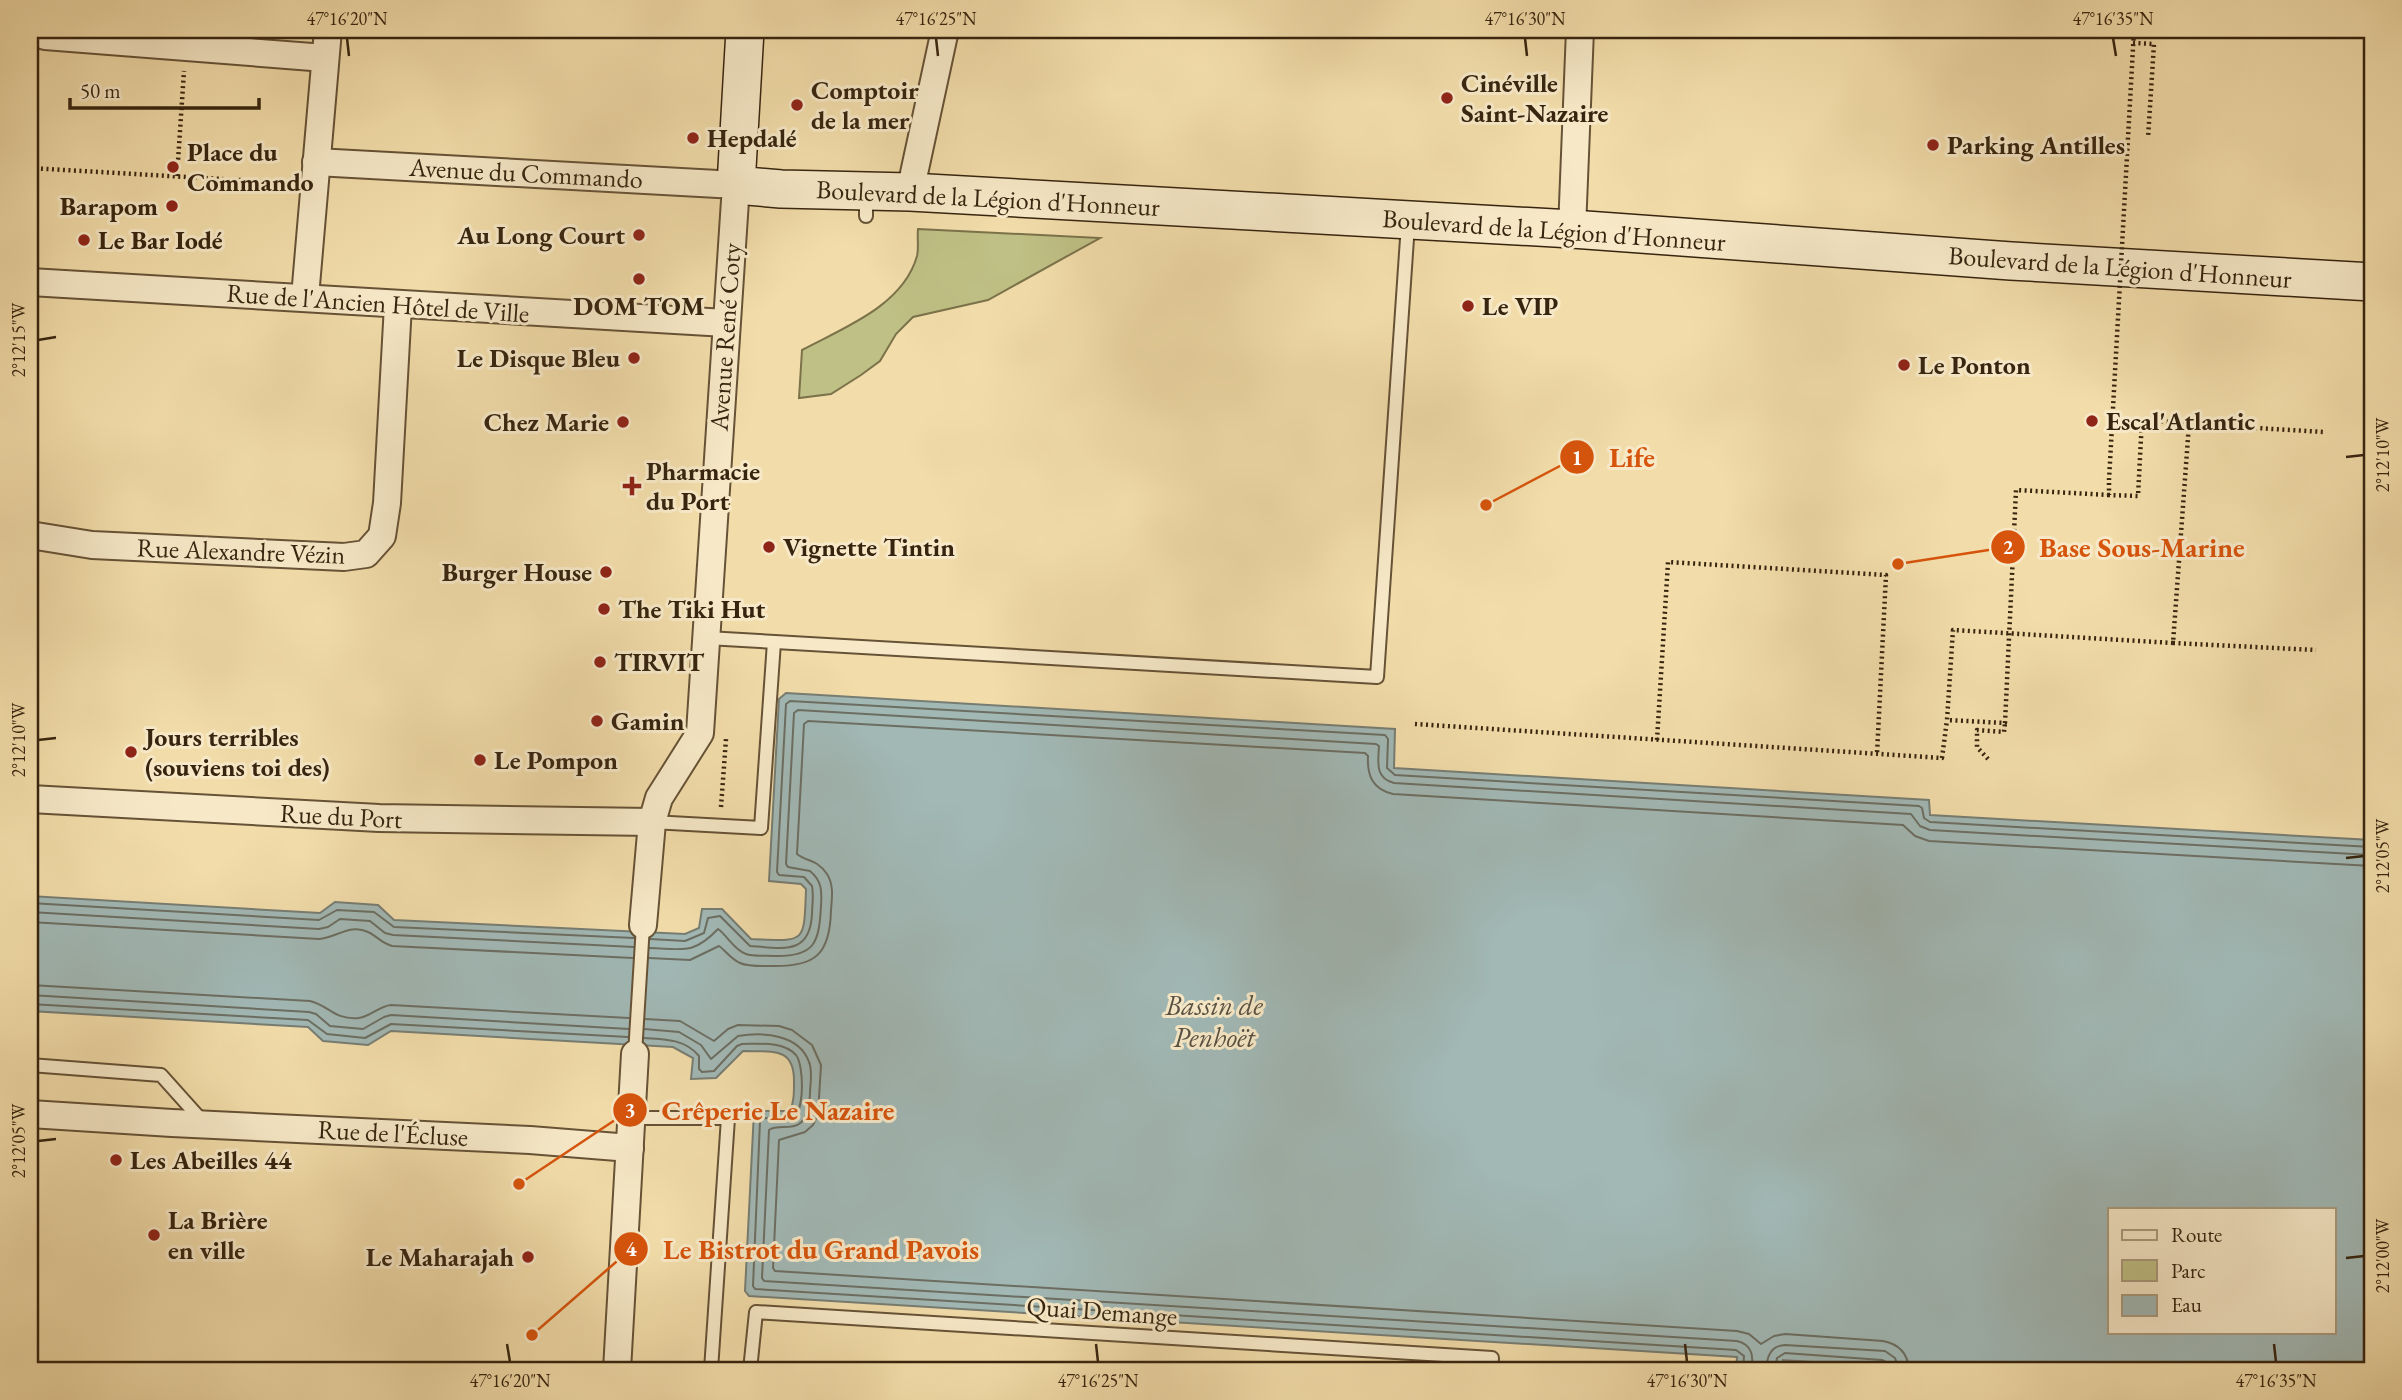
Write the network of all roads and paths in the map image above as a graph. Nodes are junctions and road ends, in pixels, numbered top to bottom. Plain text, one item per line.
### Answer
1 (328, 30) edge
2 (745, 30) edge
3 (944, 30) edge
4 (1580, 30) edge
5 (2134, 30) edge
6 (44, 33) edge
7 (2133, 43) junction
8 (325, 58) junction
9 (184, 66) dead end
10 (2148, 138) dead end
11 (316, 162) junction
12 (30, 167) edge
13 (177, 176) junction
14 (299, 184) dead end
15 (736, 186) junction
16 (910, 192) junction
17 (1408, 221) junction
18 (1572, 229) junction
19 (30, 282) edge
20 (2372, 282) edge
21 (304, 297) junction
22 (398, 305) junction
23 (726, 323) junction
24 (2189, 424) junction
25 (2324, 432) dead end
26 (2109, 495) junction
27 (30, 535) edge
28 (2008, 634) junction
29 (707, 638) junction
30 (774, 642) junction
31 (2173, 643) junction
32 (2316, 650) dead end
33 (1947, 720) junction
34 (2005, 723) junction
35 (1415, 724) dead end
36 (1657, 740) junction
37 (1877, 754) junction
38 (1987, 760) dead end
39 (30, 799) edge
40 (652, 822) junction
41 (643, 925) joint
42 (635, 1054) joint
43 (30, 1065) edge
44 (30, 1114) edge
45 (631, 1118) junction
46 (206, 1125) junction
47 (630, 1148) junction
48 (617, 1370) edge
49 (711, 1370) edge
50 (750, 1370) edge
51 (1491, 1370) edge

1 - 8 street
2 - 15 main road, Avenue René Coty
3 - 16 street
4 - 18 street
5 - 7 path, bridge
6 - 8 street
7 - 10 path
7 - 26 path, bridge
8 - 11 street
9 - 13 path
11 - 15 street, Avenue du Commando
11 - 21 street
12 - 13 path
13 - 14 path
15 - 16 main road, Boulevard de la Légion d'Honneur
15 - 23 street, Avenue René Coty
16 - 17 main road, Boulevard de la Légion d'Honneur
17 - 18 main road, Boulevard de la Légion d'Honneur
17 - 30 lane
18 - 20 main road, Boulevard de la Légion d'Honneur
19 - 21 street, Rue de l'Ancien Hôtel de Ville
21 - 22 street, Rue de l'Ancien Hôtel de Ville
22 - 23 street, Rue de l'Ancien Hôtel de Ville
22 - 27 street, Rue Alexandre Vézin
23 - 29 street, Avenue René Coty
24 - 25 path
24 - 26 path
24 - 31 path
26 - 28 path
28 - 31 path
28 - 33 path
28 - 34 path
29 - 30 lane
29 - 40 street, Avenue René Coty
30 - 40 lane
31 - 32 path
33 - 34 path
33 - 37 path
34 - 38 path
35 - 36 path
36 - 37 path
36 - 37 path
39 - 40 street, Rue du Port
40 - 41 street, Avenue René Coty
41 - 42 lane
42 - 45 street
43 - 46 lane
44 - 46 street, Rue de l'Écluse
45 - 47 street
45 - 49 lane
46 - 47 street, Rue de l'Écluse
47 - 48 street
50 - 51 lane, Quai Demange

